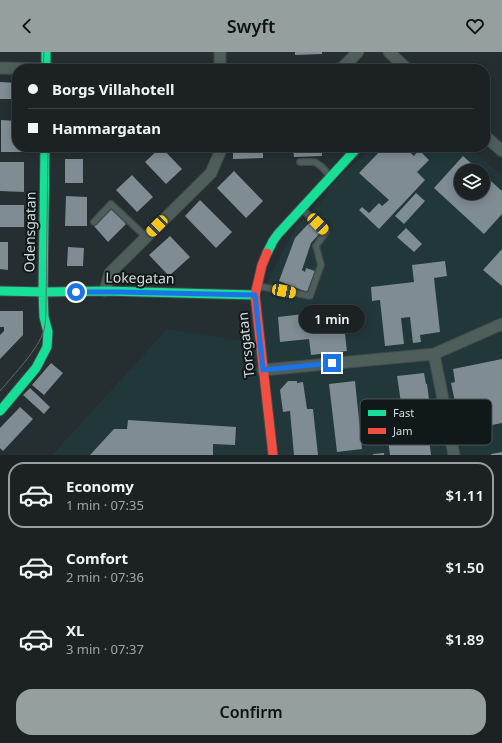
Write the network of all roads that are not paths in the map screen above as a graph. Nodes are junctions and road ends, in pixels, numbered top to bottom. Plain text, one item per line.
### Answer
1 (46, 52) edge
2 (220, 52) edge
3 (358, 52) edge
4 (389, 52) edge
5 (43, 64) edge
6 (220, 64) edge
7 (346, 64) edge
8 (402, 64) edge
9 (0, 68) edge
10 (12, 68) edge
11 (490, 140) edge
12 (502, 151) edge
13 (45, 152) edge
14 (220, 152) edge
15 (354, 152) edge
16 (300, 162) dead end
17 (331, 177) junction
18 (302, 208) junction
19 (94, 222) dead end
20 (146, 237) junction
21 (39, 289) junction
22 (256, 290) junction
23 (0, 291) edge
24 (105, 291) junction
25 (502, 324) edge
26 (434, 354) junction
27 (263, 370) junction
28 (443, 399) edge
29 (0, 411) edge
30 (452, 445) edge
31 (273, 455) edge
32 (454, 455) edge

1 - 5 street
2 - 6 street
3 - 7 street
4 - 8 street
9 - 10 street
11 - 12 street
13 - 21 street, Odensgatan
14 - 20 street
15 - 17 street, Torsgatan
16 - 17 lane
17 - 18 street, Torsgatan
18 - 22 street, Torsgatan
18 - 22 lane
19 - 20 lane
20 - 24 street
21 - 23 street, Lokegatan
21 - 24 street, Lokegatan
21 - 29 street, Odensgatan
22 - 24 street, Lokegatan
22 - 27 street, Torsgatan
25 - 26 street
26 - 27 street
26 - 28 street
27 - 31 street, Torsgatan
30 - 32 street

